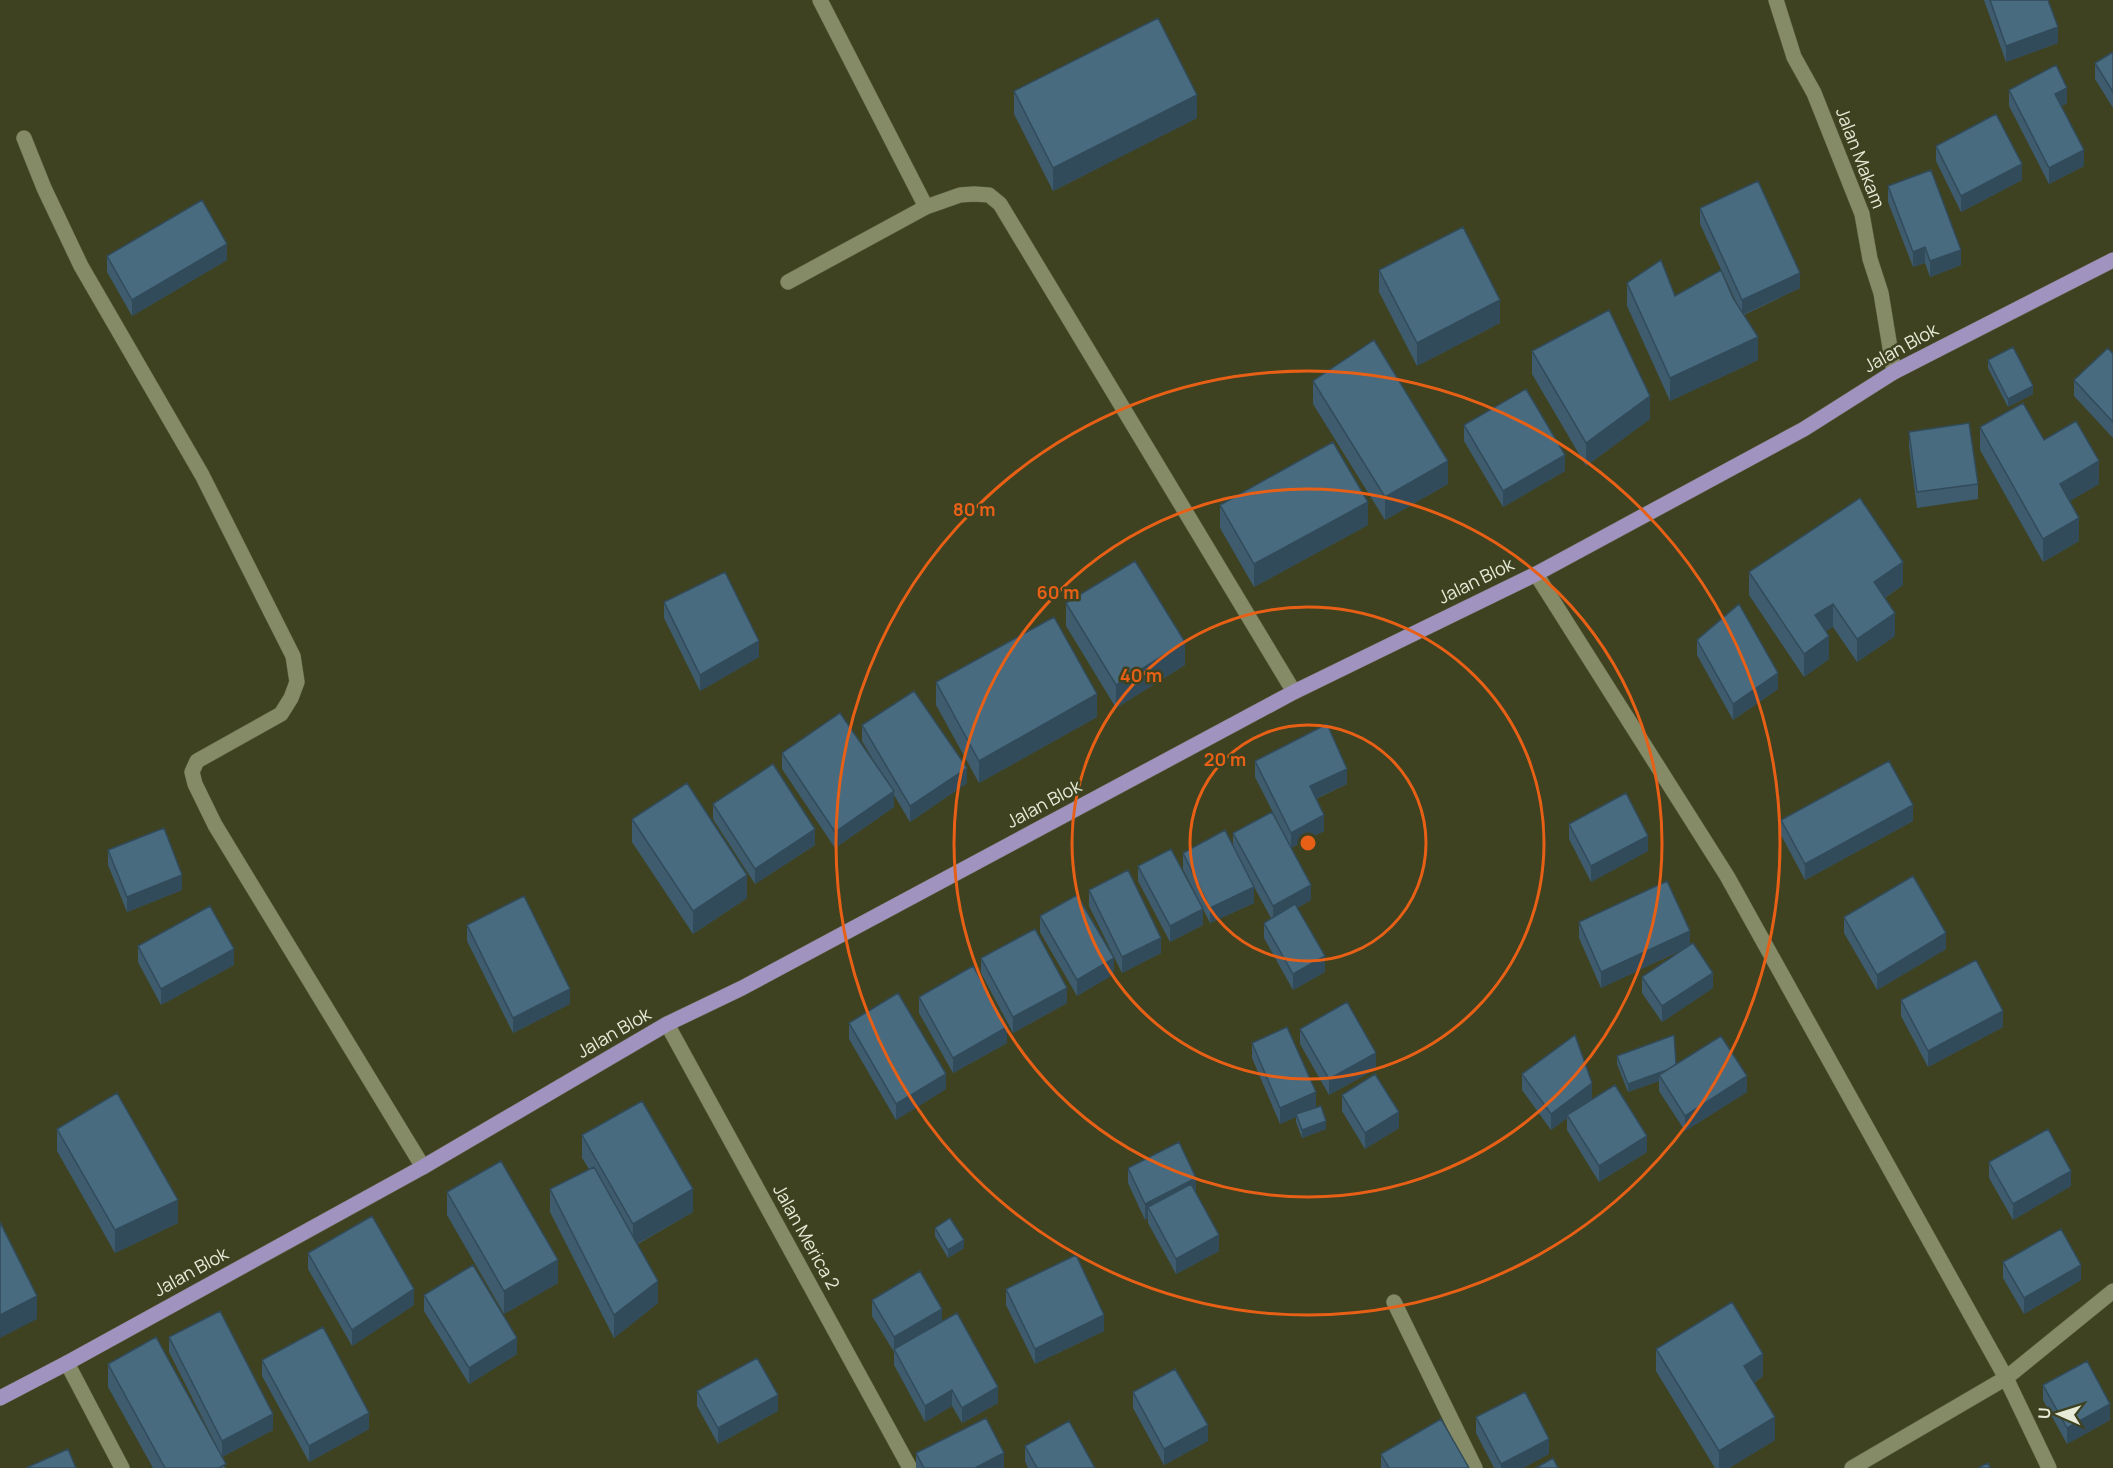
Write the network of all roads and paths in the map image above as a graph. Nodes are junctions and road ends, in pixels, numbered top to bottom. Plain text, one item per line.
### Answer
1 (820, 0) edge
2 (1776, 0) edge
3 (24, 138) dead end
4 (926, 207) junction
5 (2113, 260) edge
6 (788, 282) dead end
7 (1894, 372) junction
8 (1536, 574) junction
9 (1294, 692) junction
10 (667, 1024) junction
11 (423, 1167) junction
12 (2113, 1291) edge
13 (1394, 1302) dead end
14 (67, 1363) junction
15 (2006, 1378) junction
16 (0, 1398) edge
17 (122, 1468) edge
18 (910, 1468) edge
19 (1475, 1468) edge
20 (1852, 1468) edge
21 (2049, 1468) edge

1 - 4 street
2 - 7 street, Jalan Makam
3 - 11 street
4 - 6 street
4 - 9 street
5 - 7 main road, Jalan Blok
7 - 8 main road, Jalan Blok
8 - 9 main road, Jalan Blok
8 - 15 street
9 - 10 main road, Jalan Blok
10 - 11 main road, Jalan Blok
10 - 18 street, Jalan Merica 2
11 - 14 main road, Jalan Blok
12 - 15 street
13 - 19 street
14 - 16 main road, Jalan Blok
14 - 17 street
15 - 20 street
15 - 21 street

